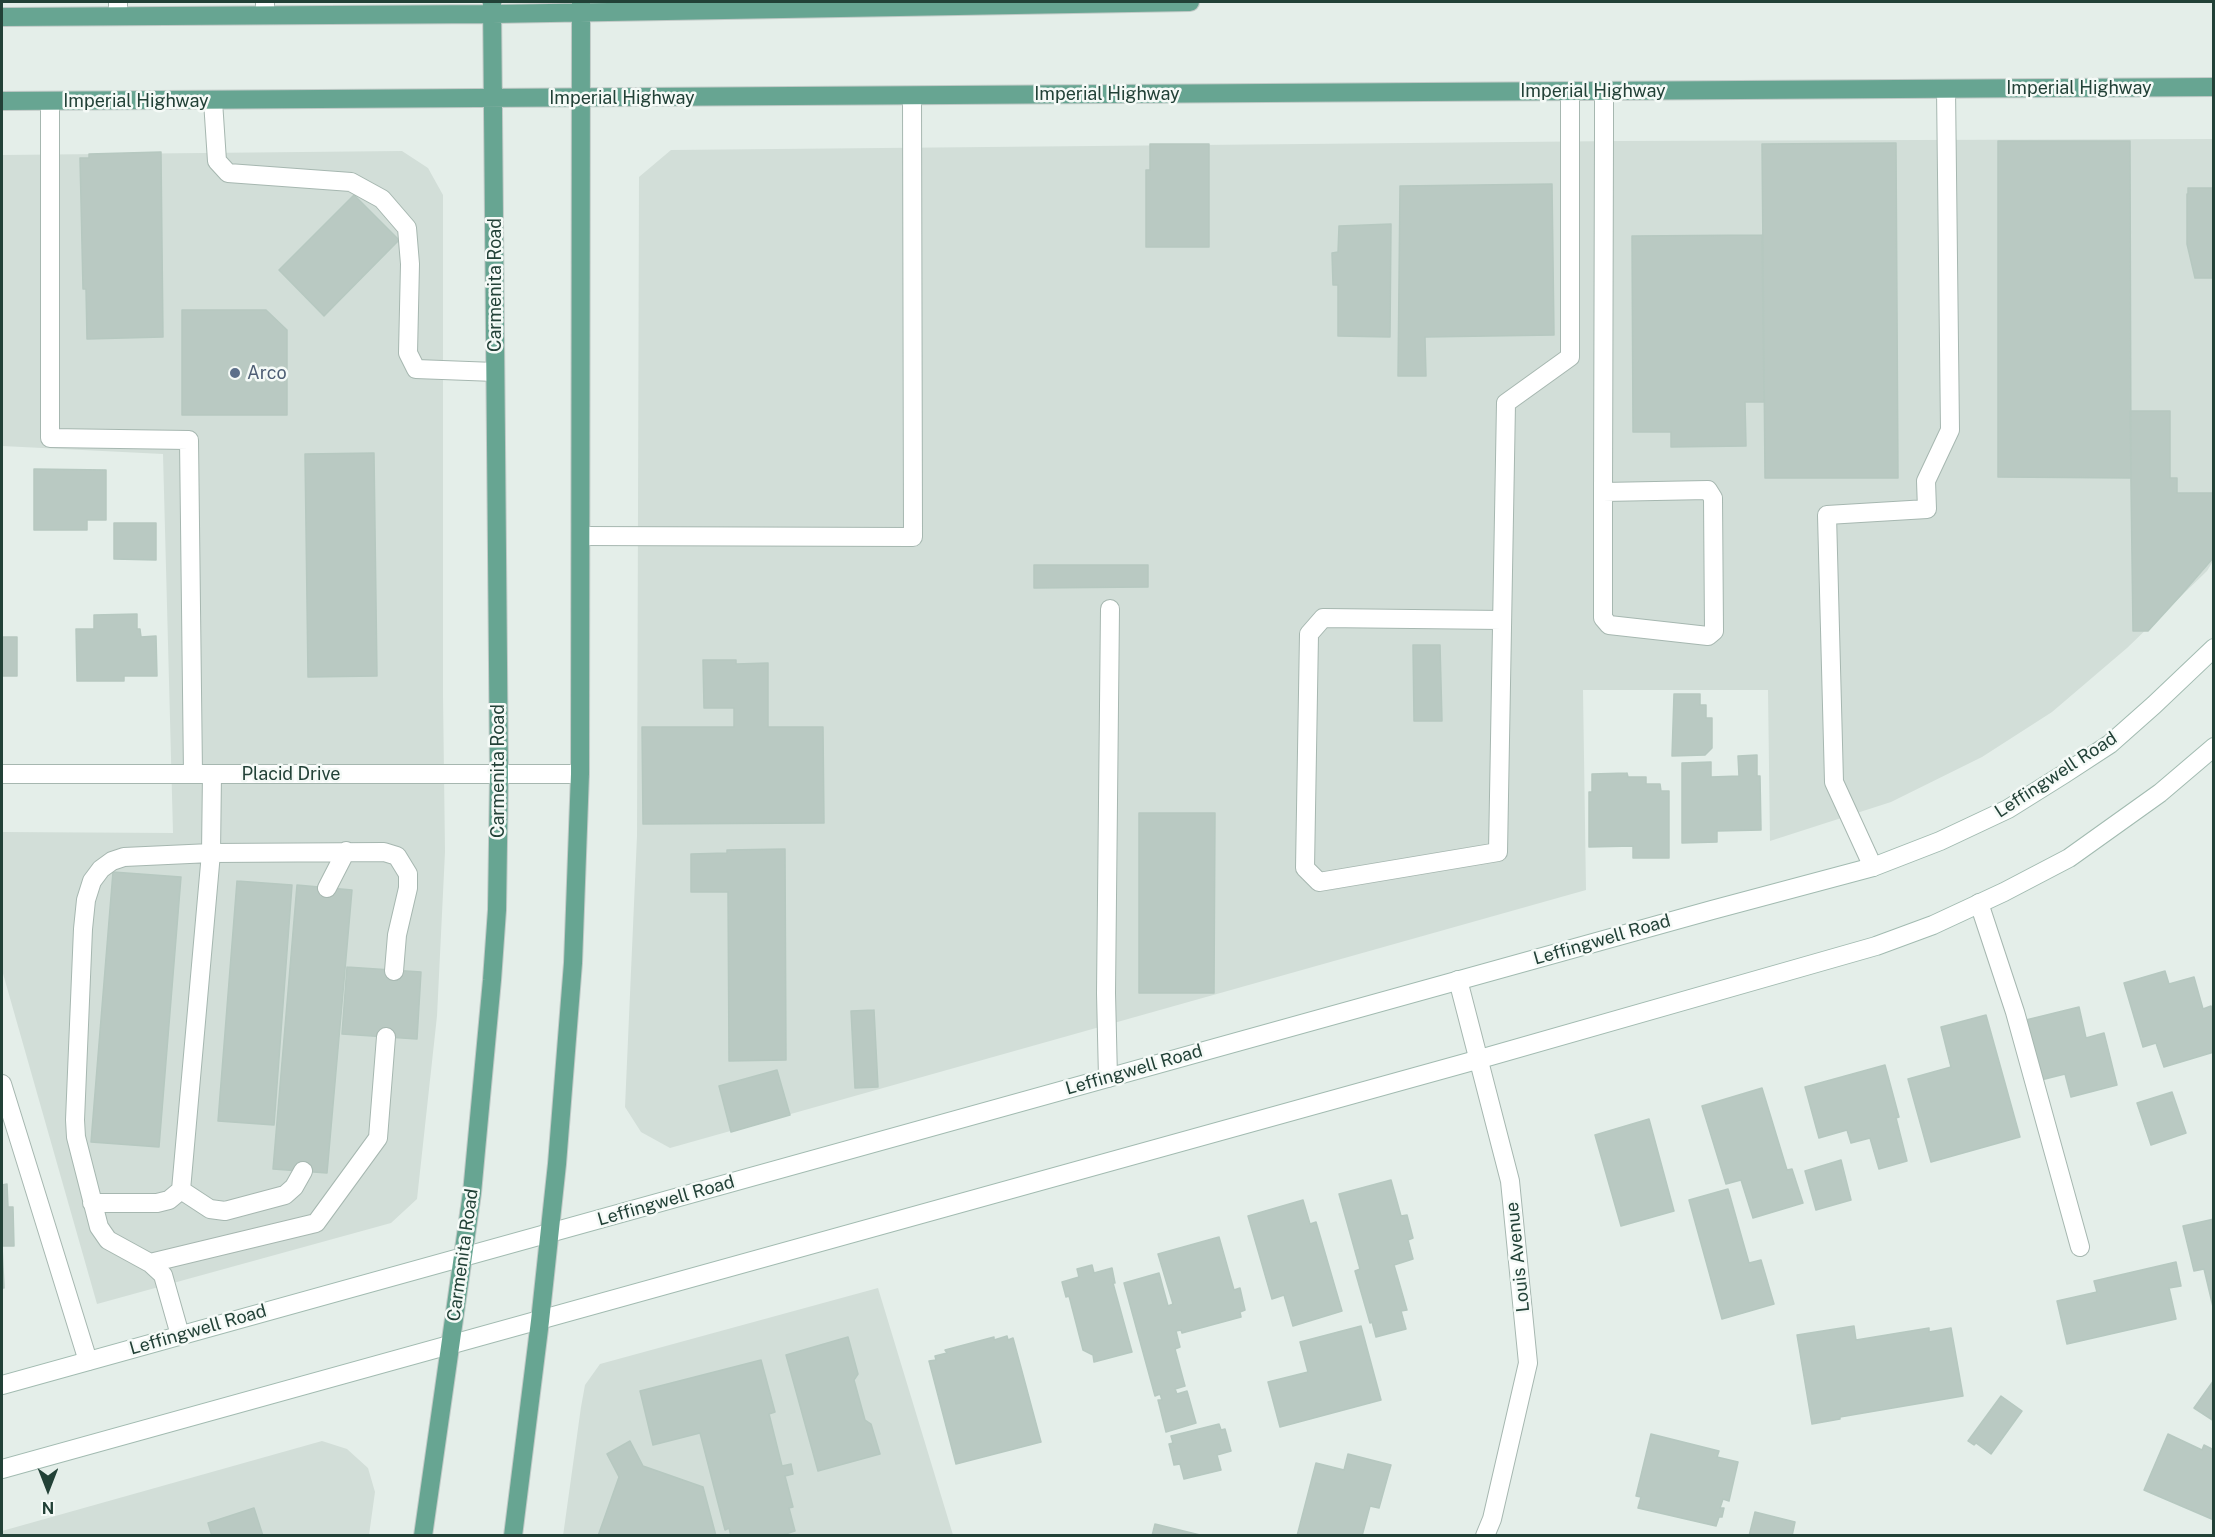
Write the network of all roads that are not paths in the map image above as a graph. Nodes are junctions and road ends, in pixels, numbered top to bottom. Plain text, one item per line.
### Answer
1 (1190, 2) edge
2 (1070, 3) edge
3 (916, 4) edge
4 (581, 7) edge
5 (265, 8) edge
6 (492, 8) edge
7 (118, 9) edge
8 (2, 17) edge
9 (2214, 87) edge
10 (1946, 89) junction
11 (1570, 92) junction
12 (1604, 92) junction
13 (912, 96) junction
14 (493, 98) junction
15 (581, 98) junction
16 (213, 100) junction
17 (2, 101) edge
18 (50, 101) junction
19 (495, 372) junction
20 (1603, 492) junction
21 (581, 536) junction
22 (1110, 609) dead end
23 (1502, 620) junction
24 (2214, 648) edge
25 (2214, 747) edge
26 (2, 774) edge
27 (194, 774) junction
28 (212, 774) junction
29 (499, 774) junction
30 (579, 774) junction
31 (346, 851) junction
32 (211, 853) junction
33 (1873, 867) junction
34 (327, 888) dead end
35 (1979, 903) junction
36 (394, 971) dead end
37 (1458, 980) junction
38 (386, 1037) dead end
39 (1480, 1059) junction
40 (1107, 1078) junction
41 (2, 1084) edge
42 (303, 1171) dead end
43 (181, 1190) junction
44 (92, 1203) junction
45 (549, 1233) junction
46 (2080, 1247) dead end
47 (464, 1257) junction
48 (150, 1263) junction
49 (540, 1321) junction
50 (180, 1335) junction
51 (451, 1344) junction
52 (88, 1361) junction
53 (2, 1385) edge
54 (2, 1469) edge
55 (423, 1536) edge
56 (513, 1536) edge
57 (1485, 1536) edge

1 - 2 main road
2 - 3 main road
3 - 4 main road
4 - 6 main road
4 - 15 main road
5 - 6 main road
5 - 7 main road
6 - 14 main road, Carmenita Road
7 - 8 main road
9 - 10 main road, Imperial Highway
10 - 12 main road, Imperial Highway
10 - 33 main road
11 - 12 main road, Imperial Highway
11 - 13 main road, Imperial Highway
11 - 23 main road
12 - 20 main road
13 - 15 main road, Imperial Highway
13 - 21 main road
14 - 15 main road, Imperial Highway
14 - 16 main road, Imperial Highway
14 - 19 main road, Carmenita Road
15 - 21 main road
16 - 18 main road, Imperial Highway
16 - 19 main road
17 - 18 main road, Imperial Highway
18 - 27 main road
19 - 29 main road, Carmenita Road
20 - 20 main road
21 - 30 main road
22 - 40 main road
23 - 23 main road
24 - 33 main road, Leffingwell Road
25 - 35 main road
26 - 27 main road, Placid Drive
27 - 28 main road, Placid Drive
28 - 29 main road, Placid Drive
28 - 32 main road
29 - 30 main road, Placid Drive
29 - 47 main road, Carmenita Road
30 - 45 main road
31 - 32 main road
31 - 34 main road
31 - 36 main road
32 - 43 main road
32 - 44 main road
33 - 37 main road, Leffingwell Road
35 - 39 main road
35 - 46 main road
37 - 39 main road, Louis Avenue
37 - 40 main road, Leffingwell Road
38 - 48 main road
39 - 49 main road
39 - 57 main road, Louis Avenue
40 - 45 main road, Leffingwell Road
41 - 52 main road
42 - 43 main road
43 - 44 main road
44 - 48 main road
45 - 47 main road, Leffingwell Road
45 - 49 main road
47 - 50 main road, Leffingwell Road
47 - 51 main road, Carmenita Road
48 - 50 main road
49 - 51 main road
49 - 56 main road
50 - 52 main road, Leffingwell Road
51 - 54 main road
51 - 55 main road, Carmenita Road
52 - 53 main road, Leffingwell Road

